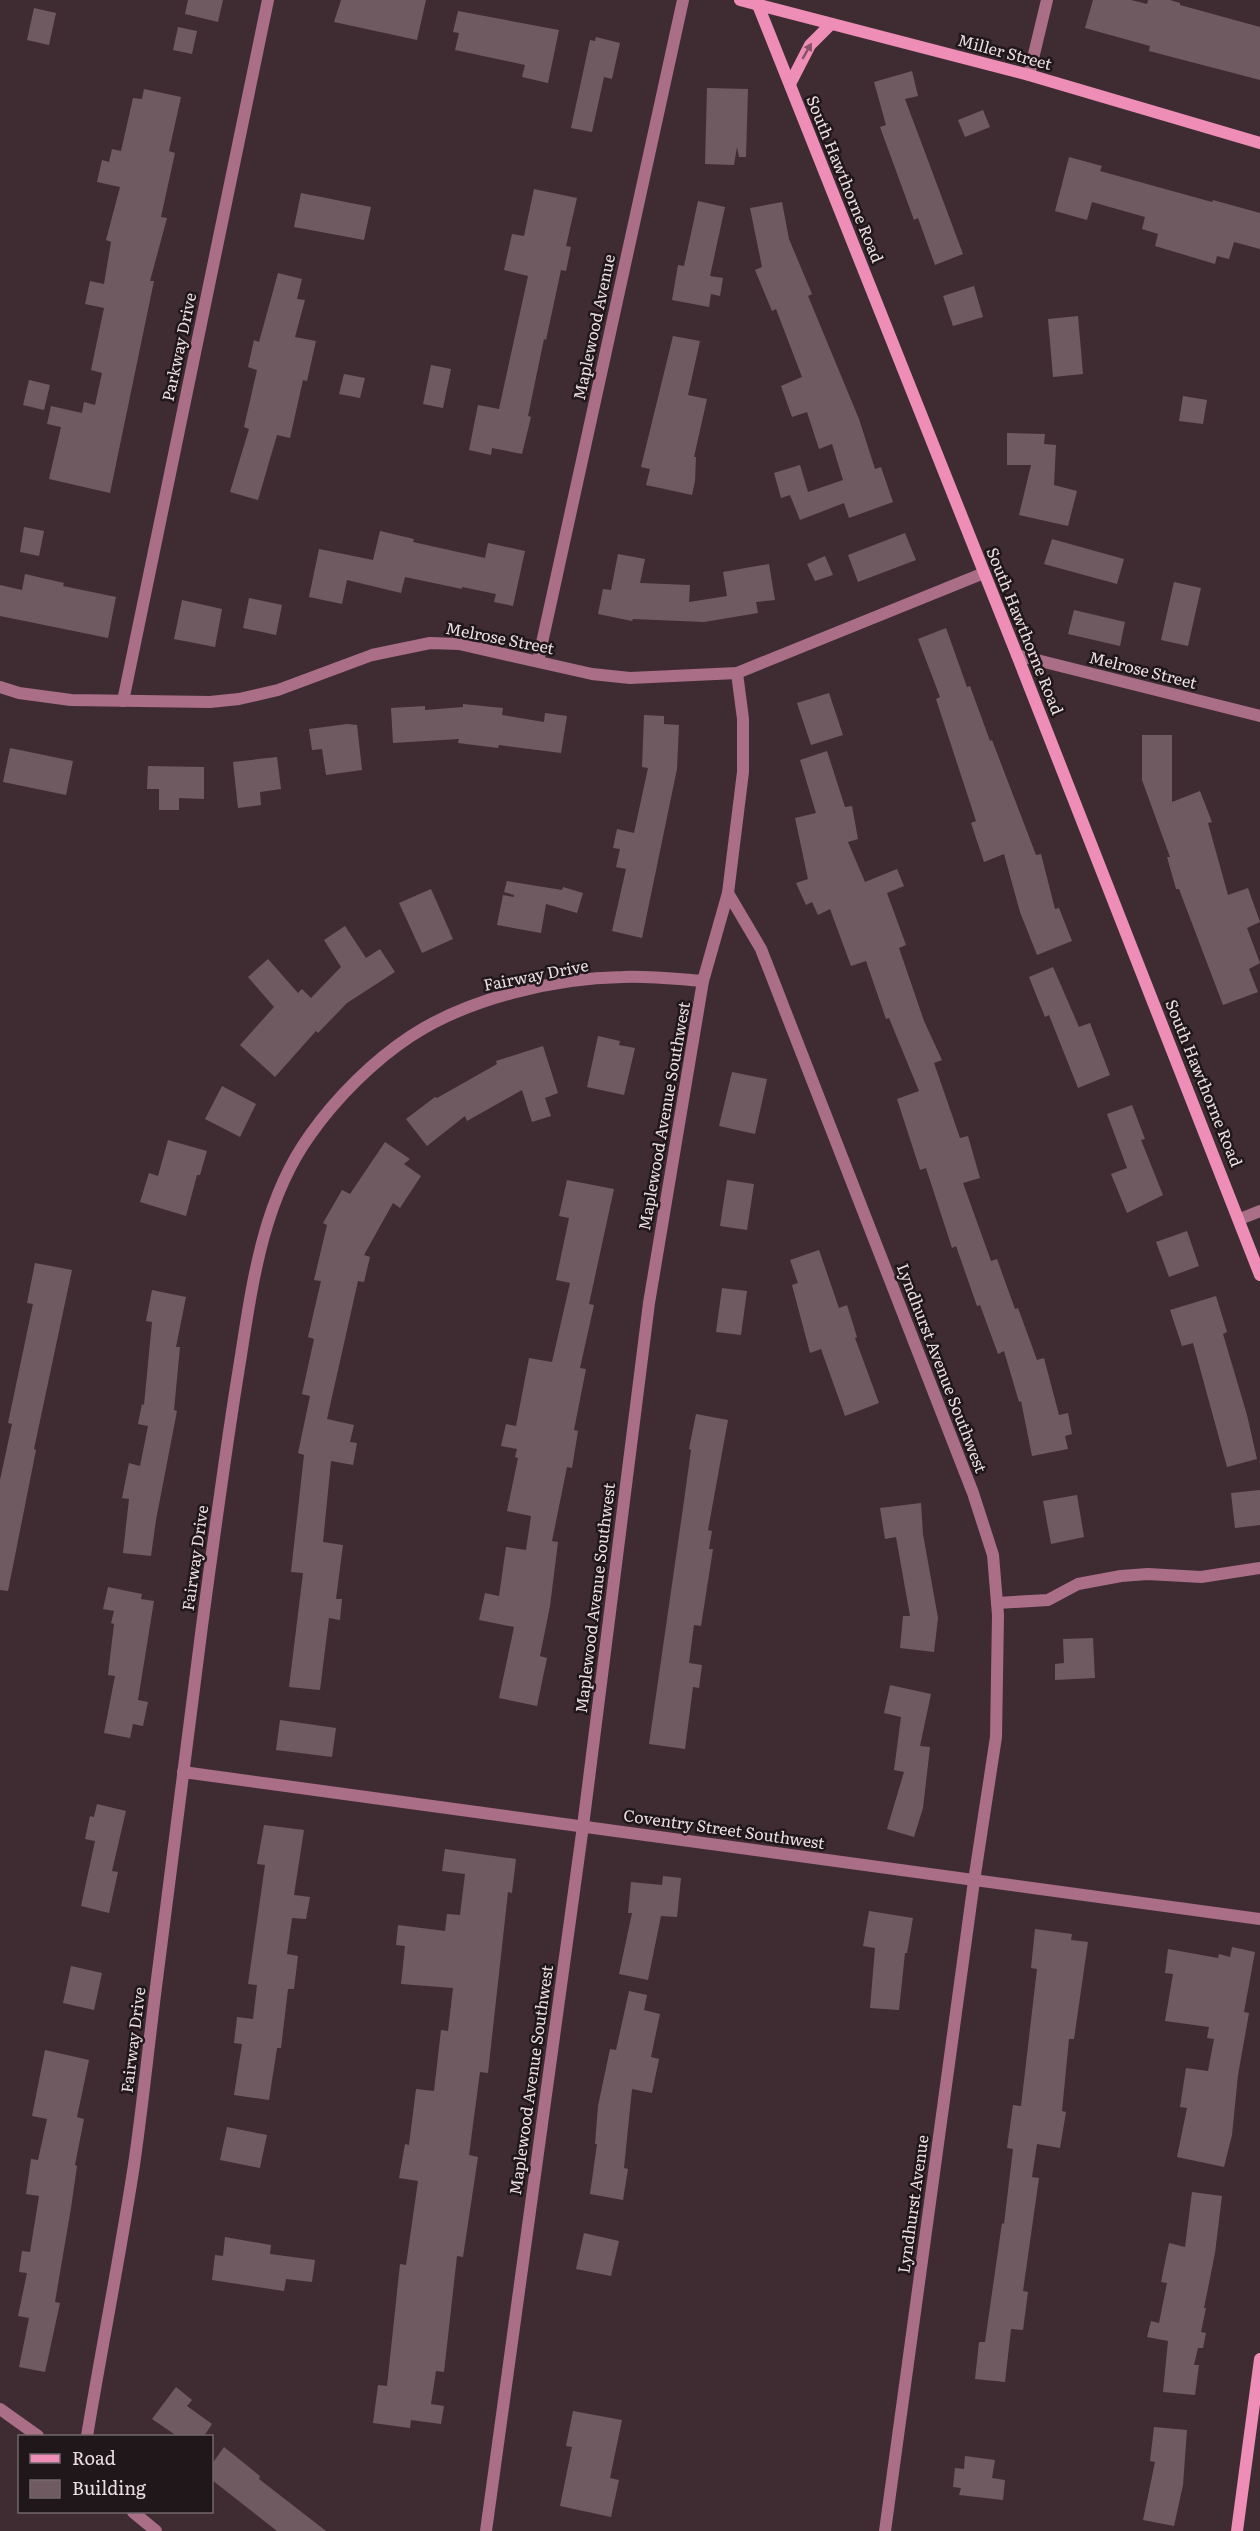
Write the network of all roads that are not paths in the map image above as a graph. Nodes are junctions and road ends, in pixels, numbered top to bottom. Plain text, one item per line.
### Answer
1 (268, 0) edge
2 (683, 0) edge
3 (740, 0) edge
4 (1047, 0) edge
5 (757, 2) edge
6 (831, 24) junction
7 (1029, 75) junction
8 (790, 84) junction
9 (1260, 143) edge
10 (984, 573) junction
11 (1017, 655) junction
12 (538, 661) junction
13 (737, 673) junction
14 (0, 687) edge
15 (123, 701) junction
16 (1260, 716) edge
17 (728, 893) junction
18 (703, 981) junction
19 (1260, 1211) edge
20 (1240, 1219) junction
21 (1260, 1275) edge
22 (1260, 1568) edge
23 (997, 1603) junction
24 (183, 1772) junction
25 (583, 1826) junction
26 (974, 1881) junction
27 (1260, 1919) edge
28 (1260, 2358) edge
29 (0, 2409) edge
30 (37, 2435) edge
31 (87, 2435) edge
32 (135, 2513) edge
33 (156, 2531) edge
34 (486, 2531) edge
35 (885, 2531) edge
36 (1237, 2531) edge

1 - 15 street, Parkway Drive
2 - 12 street, Maplewood Avenue
3 - 5 main road, Miller Street
4 - 7 street
5 - 6 main road, Miller Street
5 - 8 main road, South Hawthorne Road
6 - 7 main road, Miller Street
8 -> 6 main road
7 - 9 main road, Miller Street
8 - 10 main road, South Hawthorne Road
10 - 11 main road, South Hawthorne Road
10 - 13 street, Melrose Street
11 - 16 street, Melrose Street
11 - 20 main road, South Hawthorne Road
12 - 13 street, Melrose Street
12 - 15 street, Melrose Street
13 - 17 street, Maplewood Avenue Southwest
14 - 15 street, Melrose Street
17 - 18 street, Maplewood Avenue Southwest
17 - 23 street, Lyndhurst Avenue Southwest
18 - 24 street, Fairway Drive
18 - 25 street, Maplewood Avenue Southwest
19 - 20 street
20 - 21 main road, South Hawthorne Road
22 - 23 street
23 - 26 street, Lyndhurst Avenue Southwest
24 - 25 street, Coventry Street Southwest
24 - 31 street, Fairway Drive
25 - 26 street, Coventry Street Southwest
25 - 34 street, Maplewood Avenue Southwest
26 - 27 street, Coventry Street Southwest
26 - 35 street, Lyndhurst Avenue
28 - 36 main road
29 - 30 street
32 - 33 street

